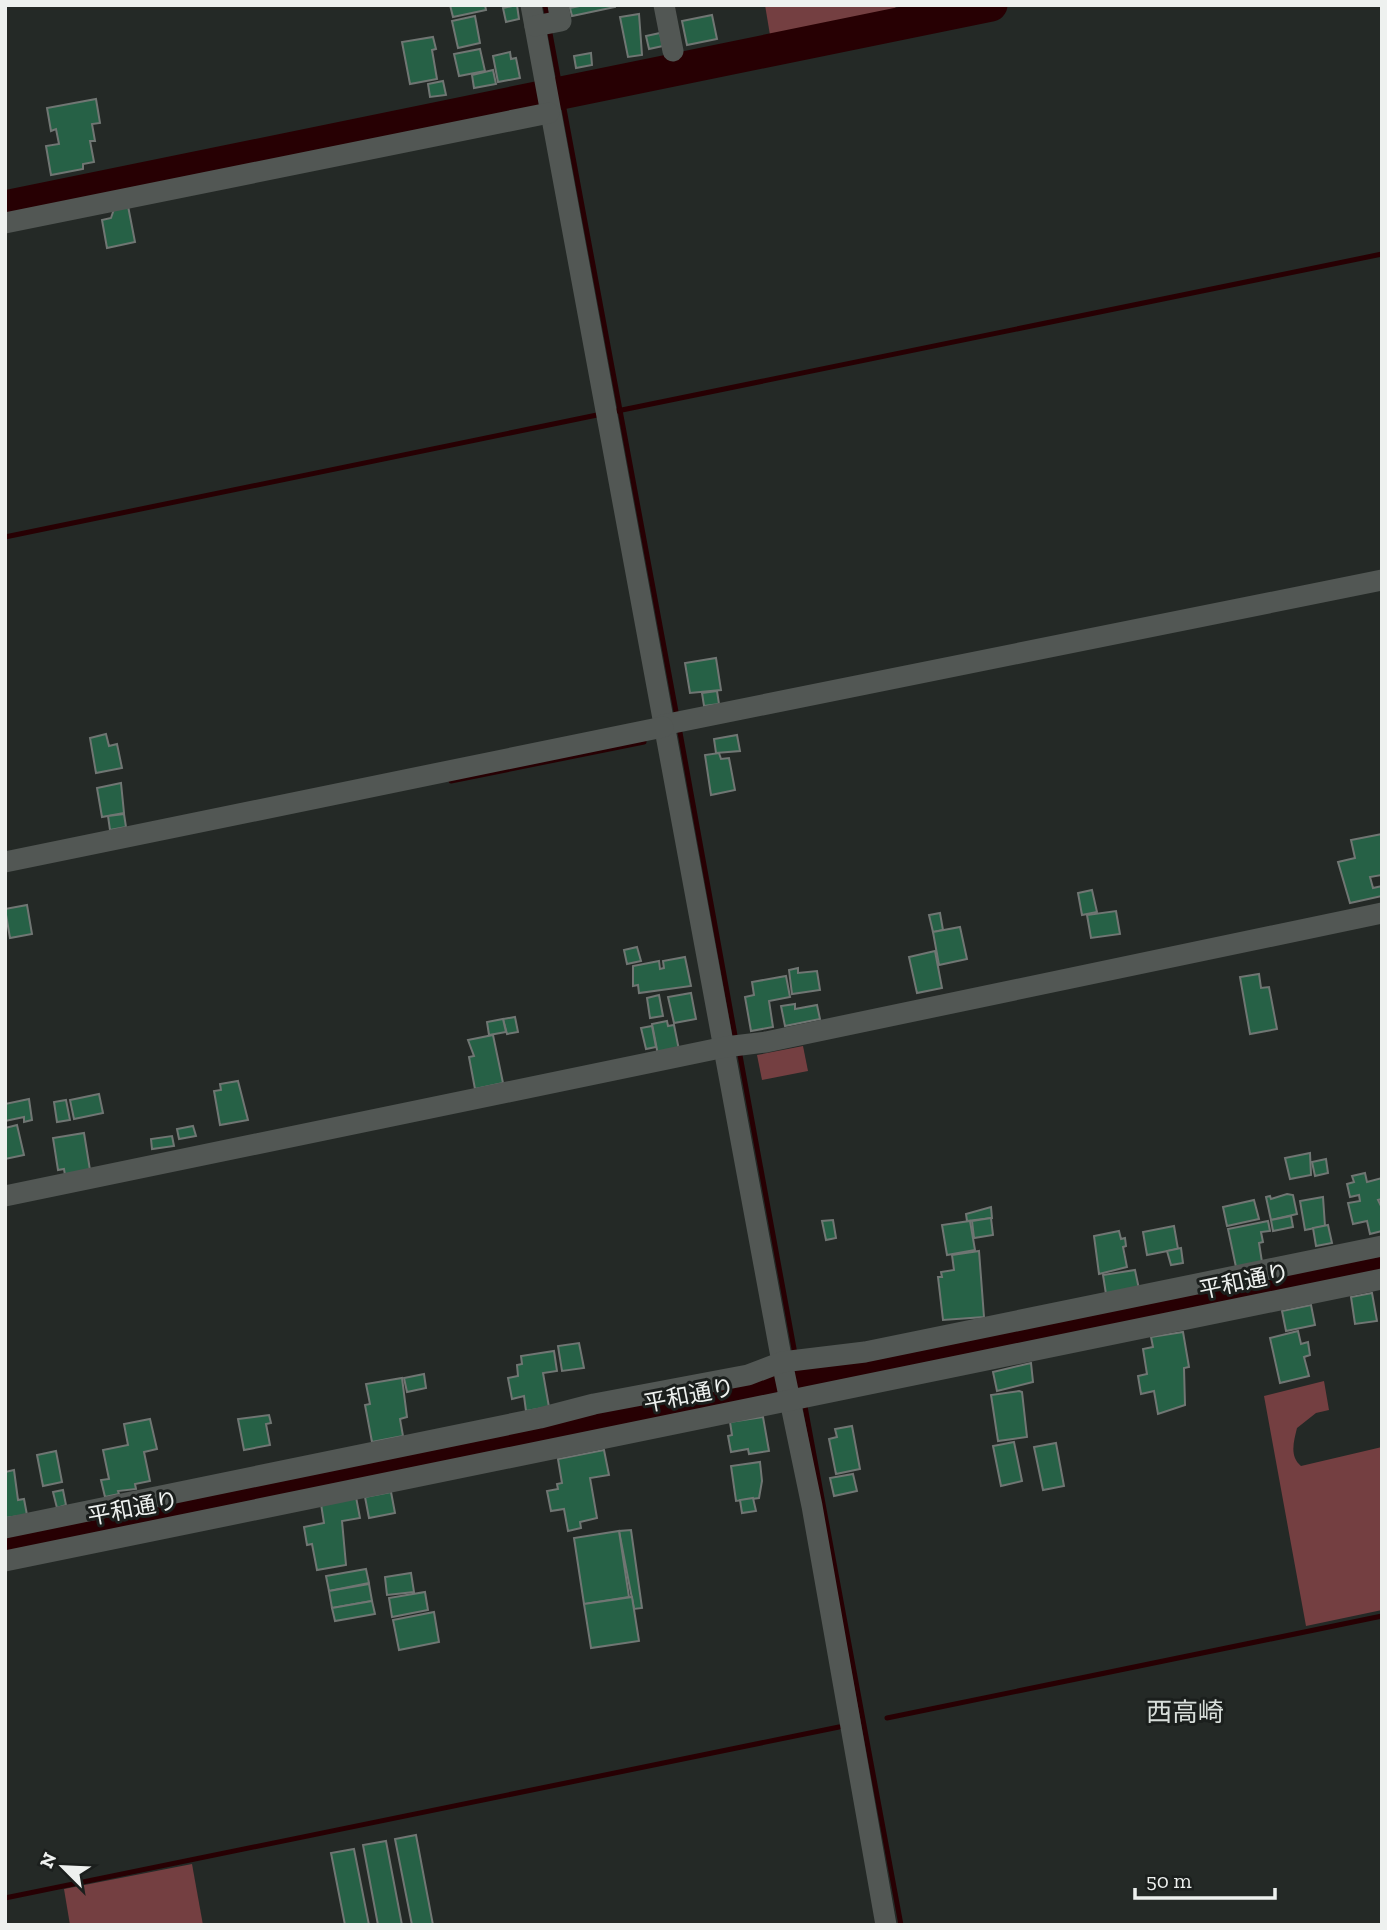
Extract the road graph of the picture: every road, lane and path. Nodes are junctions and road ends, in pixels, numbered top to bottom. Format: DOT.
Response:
graph roads {
  1 [pos="664,5"];
  2 [pos="544,17"];
  3 [pos="673,51"];
  4 [pos="548,102"];
  5 [pos="5,223"];
  6 [pos="1382,580"];
  7 [pos="670,724"];
  8 [pos="5,862"];
  9 [pos="1382,913"];
  10 [pos="733,1046"];
  11 [pos="5,1196"];
  12 [pos="1382,1246"];
  13 [pos="1382,1279"];
  14 [pos="790,1362"];
  15 [pos="796,1399"];
  16 [pos="5,1528"];
  17 [pos="5,1561"];
  18 [pos="886,1925"];
  1 -- 3 [label="street"];
  2 -- 4 [label="street"];
  4 -- 5 [label="street"];
  4 -- 7 [label="street"];
  6 -- 7 [label="street"];
  7 -- 8 [label="street"];
  7 -- 10 [label="street"];
  9 -- 10 [label="street"];
  10 -- 11 [label="street"];
  10 -- 14 [label="street"];
  12 -- 14 [label="street"];
  13 -- 15 [label="street, 平和通り"];
  14 -- 15 [label="street"];
  14 -- 16 [label="street"];
  15 -- 17 [label="street, 平和通り"];
  15 -- 18 [label="street"];
}
